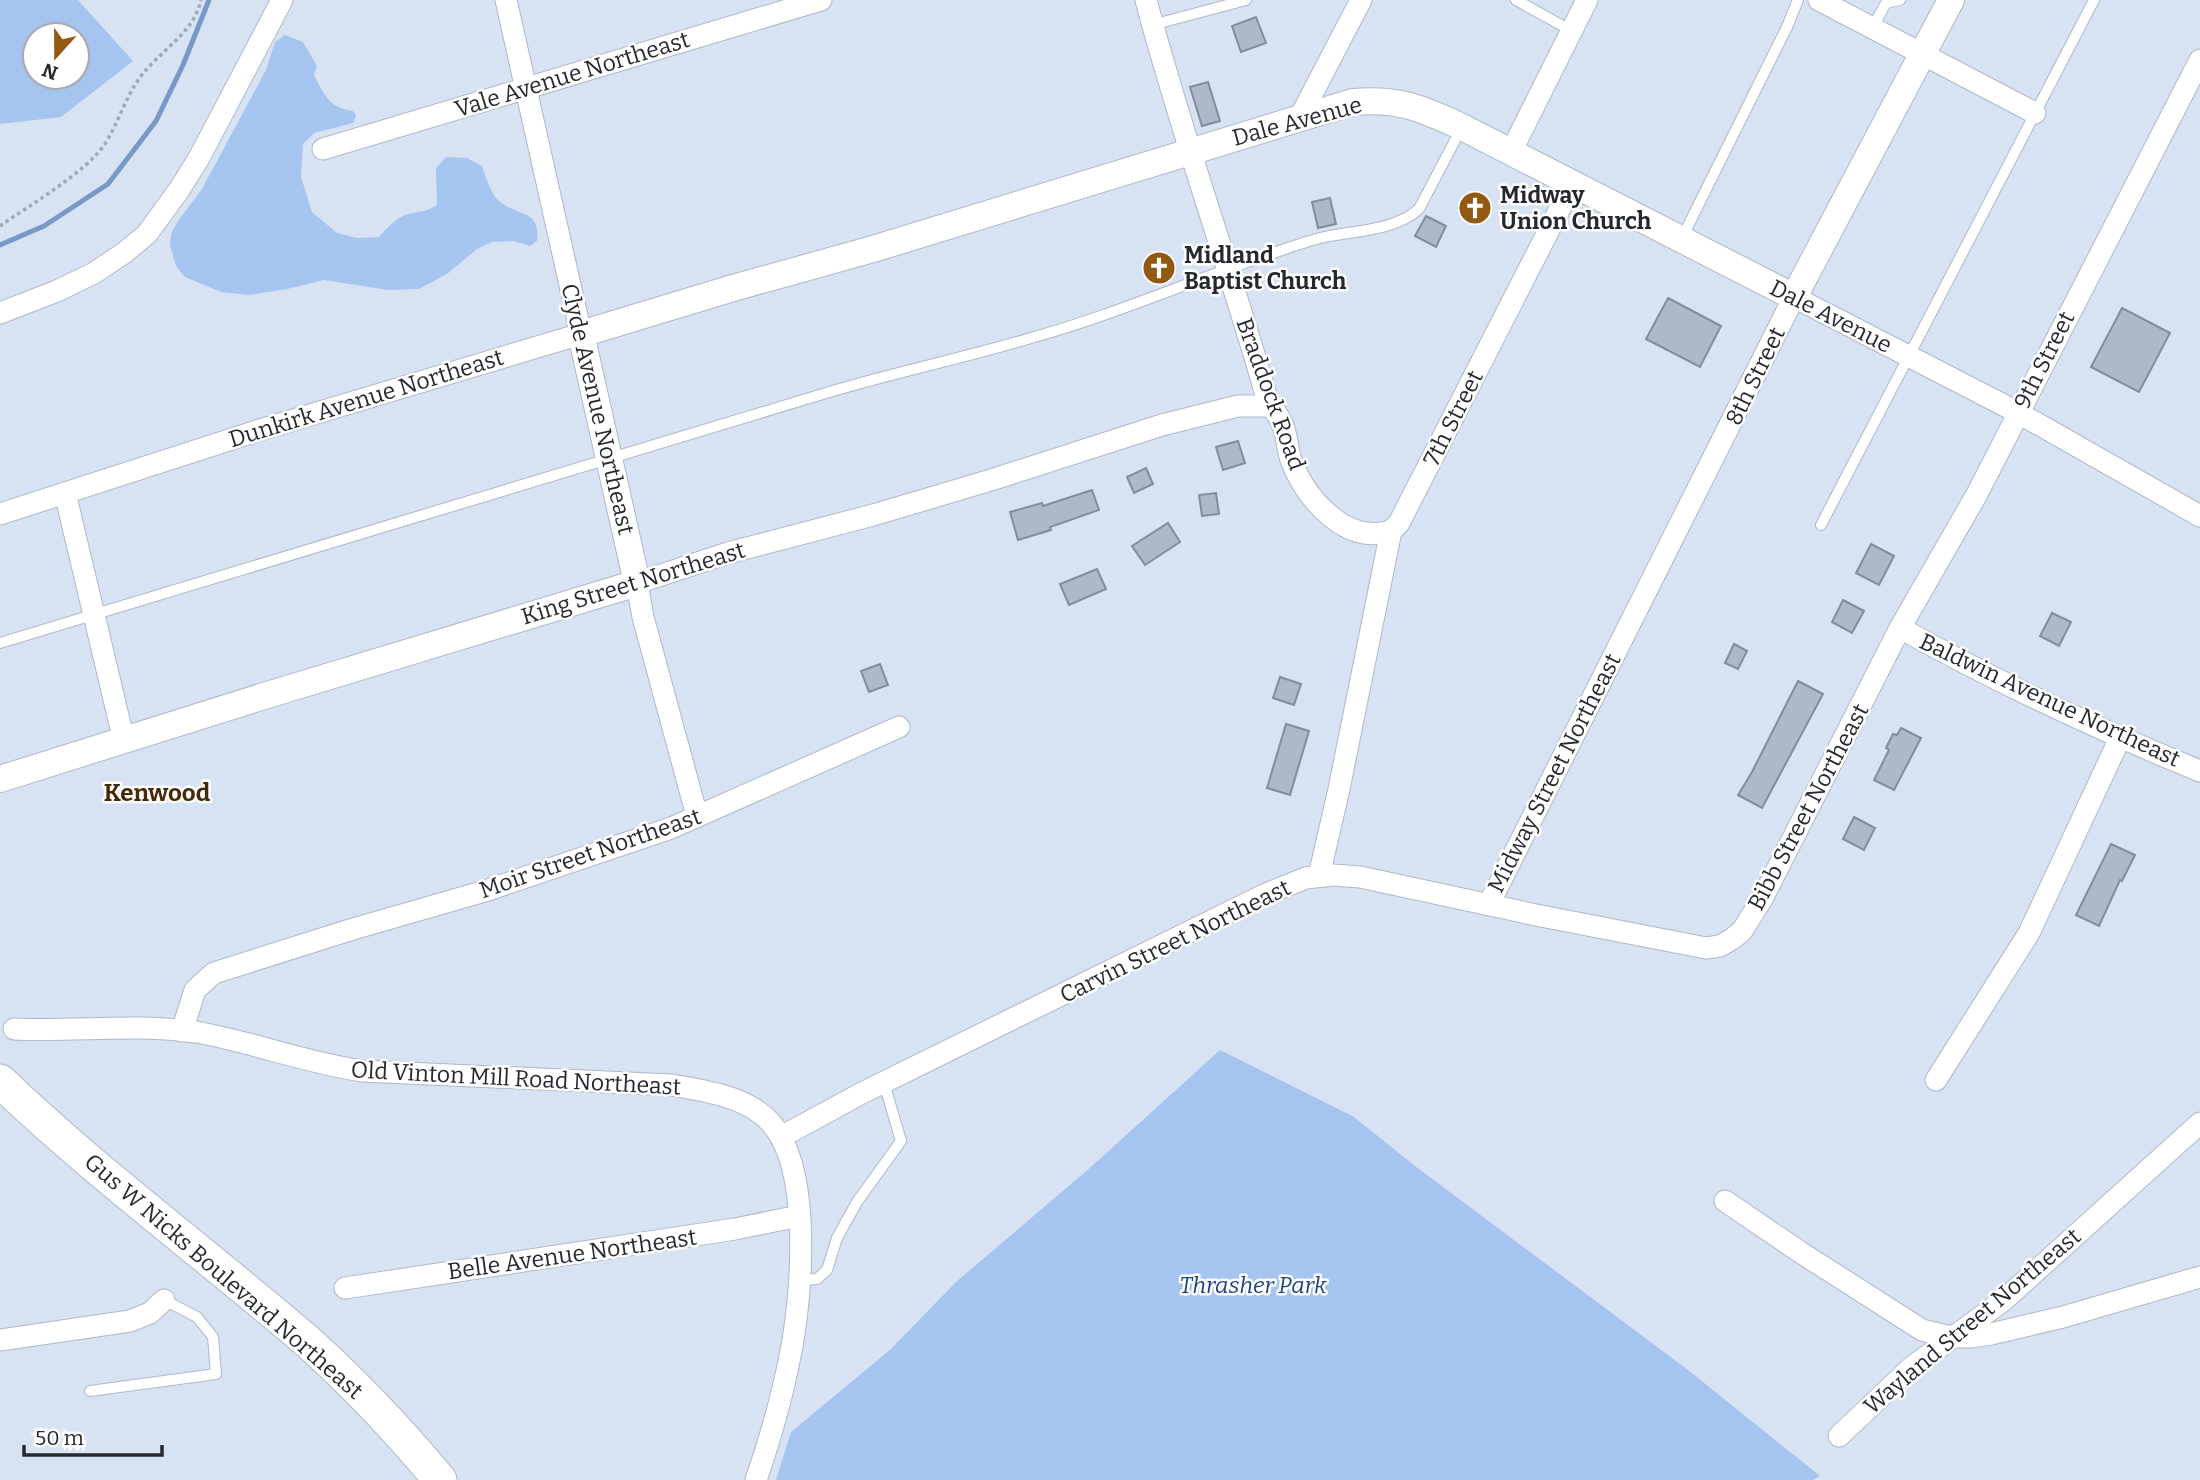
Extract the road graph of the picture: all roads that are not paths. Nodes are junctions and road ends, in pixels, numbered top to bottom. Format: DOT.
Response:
graph roads {
  1 [pos="282,0"];
  2 [pos="506,0"];
  3 [pos="821,0"];
  4 [pos="1146,0"];
  5 [pos="1247,0"];
  6 [pos="1362,0"];
  7 [pos="1516,0"];
  8 [pos="1587,0"];
  9 [pos="1798,0"];
  10 [pos="1819,0"];
  11 [pos="1900,0"];
  12 [pos="1951,0"];
  13 [pos="2094,0"];
  14 [pos="1153,25"];
  15 [pos="1872,27"];
  16 [pos="1572,31"];
  17 [pos="1923,53"];
  18 [pos="2200,60"];
  19 [pos="527,88"];
  20 [pos="2035,113"];
  21 [pos="1300,117"];
  22 [pos="1462,127"];
  23 [pos="323,149"];
  24 [pos="1191,151"];
  25 [pos="1511,152"];
  26 [pos="1573,183"];
  27 [pos="1681,240"];
  28 [pos="1227,270"];
  29 [pos="733,288"];
  30 [pos="1794,297"];
  31 [pos="0,313"];
  32 [pos="581,334"];
  33 [pos="1909,357"];
  34 [pos="1271,407"];
  35 [pos="2017,412"];
  36 [pos="610,460"];
  37 [pos="65,493"];
  38 [pos="0,514"];
  39 [pos="2200,516"];
  40 [pos="1821,525"];
  41 [pos="1391,531"];
  42 [pos="637,583"];
  43 [pos="94,614"];
  44 [pos="1900,628"];
  45 [pos="1620,642"];
  46 [pos="0,643"];
  47 [pos="1886,658"];
  48 [pos="899,727"];
  49 [pos="2120,738"];
  50 [pos="124,741"];
  51 [pos="2200,771"];
  52 [pos="0,779"];
  53 [pos="697,816"];
  54 [pos="1319,876"];
  55 [pos="1489,904"];
  56 [pos="1720,946"];
  57 [pos="14,1030"];
  58 [pos="182,1031"];
  59 [pos="1936,1080"];
  60 [pos="0,1081"];
  61 [pos="884,1083"];
  62 [pos="2200,1123"];
  63 [pos="781,1137"];
  64 [pos="1725,1200"];
  65 [pos="799,1216"];
  66 [pos="2200,1277"];
  67 [pos="799,1280"];
  68 [pos="345,1288"];
  69 [pos="164,1300"];
  70 [pos="1951,1337"];
  71 [pos="0,1340"];
  72 [pos="90,1391"];
  73 [pos="1839,1436"];
  74 [pos="440,1480"];
  75 [pos="756,1480"];
  1 -- 31 [label="street"];
  2 -- 19 [label="street, Clyde Avenue Northeast"];
  3 -- 19 [label="street, Vale Avenue Northeast"];
  4 -- 14 [label="street, Braddock Road"];
  5 -- 14 [label="lane"];
  6 -- 21 [label="street"];
  7 -- 16 [label="lane"];
  8 -- 16 [label="street"];
  9 -- 27 [label="lane"];
  10 -- 15 [label="street"];
  11 -- 15 [label="lane"];
  12 -- 17 [label="street, 8th Street"];
  13 -- 20 [label="lane"];
  14 -- 24 [label="street, Braddock Road"];
  15 -- 17 [label="street"];
  16 -- 25 [label="street"];
  17 -- 20 [label="street"];
  17 -- 30 [label="street, 8th Street"];
  18 -- 35 [label="street, 9th Street"];
  19 -- 23 [label="street, Vale Avenue Northeast"];
  19 -- 32 [label="street, Clyde Avenue Northeast"];
  20 -- 33 [label="lane"];
  21 -- 22 [label="street, Dale Avenue"];
  21 -- 24 [label="street, Dale Avenue"];
  22 -- 25 [label="street, Dale Avenue"];
  22 -- 28 [label="lane"];
  24 -- 28 [label="street, Braddock Road"];
  24 -- 29 [label="street, Dale Avenue"];
  25 -- 26 [label="street, Dale Avenue"];
  26 -- 27 [label="street, Dale Avenue"];
  26 -- 41 [label="street, 7th Street"];
  27 -- 30 [label="street, Dale Avenue"];
  28 -- 34 [label="street, Braddock Road"];
  28 -- 36 [label="lane"];
  29 -- 32 [label="street, Dunkirk Avenue Northeast"];
  30 -- 33 [label="street, Dale Avenue"];
  30 -- 45 [label="street, 8th Street"];
  32 -- 36 [label="street, Clyde Avenue Northeast"];
  32 -- 37 [label="street, Dunkirk Avenue Northeast"];
  33 -- 35 [label="street, Dale Avenue"];
  33 -- 40 [label="lane"];
  34 -- 41 [label="street, Braddock Road"];
  34 -- 42 [label="street, King Street Northeast"];
  35 -- 39 [label="street, Dale Avenue"];
  35 -- 44 [label="street, 9th Street"];
  36 -- 42 [label="street, Clyde Avenue Northeast"];
  36 -- 43 [label="lane"];
  37 -- 38 [label="street, Dunkirk Avenue Northeast"];
  37 -- 43 [label="street"];
  41 -- 54 [label="street, 7th Street"];
  42 -- 50 [label="street, King Street Northeast"];
  42 -- 53 [label="street, Clyde Avenue Northeast"];
  43 -- 46 [label="lane"];
  43 -- 50 [label="street"];
  44 -- 47 [label="street, 9th Street"];
  44 -- 49 [label="street, Baldwin Avenue Northeast"];
  45 -- 55 [label="street, Midway Street Northeast"];
  47 -- 56 [label="street, Bibb Street Northeast"];
  48 -- 53 [label="street, Moir Street Northeast"];
  49 -- 51 [label="street, Baldwin Avenue Northeast"];
  49 -- 59 [label="street"];
  50 -- 52 [label="street, King Street Northeast"];
  53 -- 58 [label="street, Moir Street Northeast"];
  54 -- 55 [label="street, Carvin Street Northeast"];
  54 -- 61 [label="street, Carvin Street Northeast"];
  55 -- 56 [label="street, Carvin Street Northeast"];
  57 -- 58 [label="street, Old Vinton Mill Road Northeast"];
  58 -- 63 [label="street, Old Vinton Mill Road Northeast"];
  60 -- 74 [label="main road, Gus W Nicks Boulevard Northeast"];
  61 -- 63 [label="street, Carvin Street Northeast"];
  61 -- 67 [label="lane"];
  62 -- 70 [label="street, Wayland Street Northeast"];
  63 -- 65 [label="street, Old Vinton Mill Road Northeast"];
  64 -- 70 [label="street"];
  65 -- 67 [label="street, Old Vinton Mill Road Northeast"];
  65 -- 68 [label="street, Belle Avenue Northeast"];
  66 -- 70 [label="street"];
  67 -- 75 [label="street, Old Vinton Mill Road Northeast"];
  69 -- 71 [label="street"];
  69 -- 72 [label="lane"];
  70 -- 73 [label="street, Wayland Street Northeast"];
}
